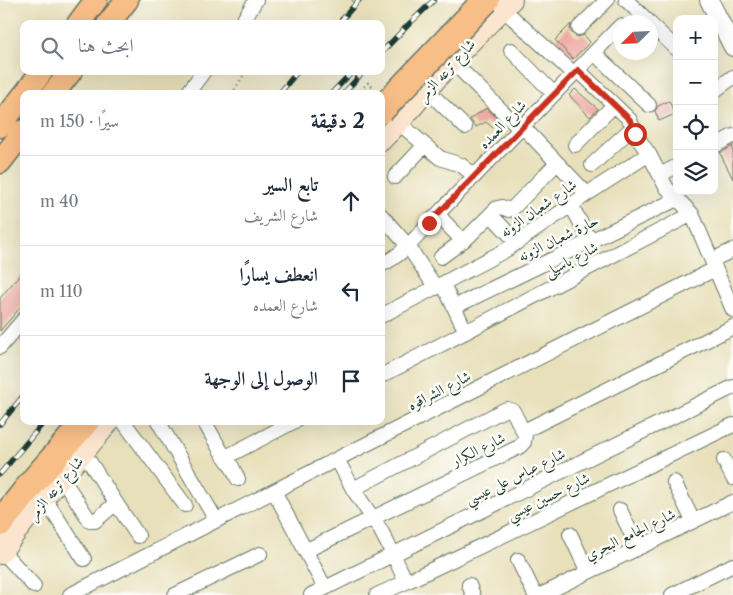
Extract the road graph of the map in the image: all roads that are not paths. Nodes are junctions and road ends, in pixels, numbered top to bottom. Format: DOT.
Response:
graph roads {
  1 [pos="96,0"];
  2 [pos="127,0"];
  3 [pos="256,0"];
  4 [pos="466,0"];
  5 [pos="607,0"];
  6 [pos="709,0"];
  7 [pos="500,3"];
  8 [pos="631,5"];
  9 [pos="642,15"];
  10 [pos="81,20"];
  11 [pos="111,20"];
  12 [pos="244,20"];
  13 [pos="579,28"];
  14 [pos="658,31"];
  15 [pos="613,33"];
  16 [pos="673,45"];
  17 [pos="733,46"];
  18 [pos="511,50"];
  19 [pos="594,53"];
  20 [pos="452,61"];
  21 [pos="576,72"];
  22 [pos="39,75"];
  23 [pos="68,75"];
  24 [pos="201,75"];
  25 [pos="733,77"];
  26 [pos="373,88"];
  27 [pos="718,88"];
  28 [pos="27,90"];
  29 [pos="56,90"];
  30 [pos="190,90"];
  31 [pos="427,90"];
  32 [pos="554,94"];
  33 [pos="20,99"];
  34 [pos="614,105"];
  35 [pos="650,105"];
  36 [pos="390,117"];
  37 [pos="0,126"];
  38 [pos="465,127"];
  39 [pos="634,127"];
  40 [pos="522,128"];
  41 [pos="385,130"];
  42 [pos="20,136"];
  43 [pos="733,136"];
  44 [pos="718,144"];
  45 [pos="426,145"];
  46 [pos="575,145"];
  47 [pos="649,154"];
  48 [pos="0,162"];
  49 [pos="557,163"];
  50 [pos="592,165"];
  51 [pos="673,168"];
  52 [pos="660,175"];
  53 [pos="395,176"];
  54 [pos="475,176"];
  55 [pos="587,194"];
  56 [pos="677,199"];
  57 [pos="571,205"];
  58 [pos="692,214"];
  59 [pos="438,215"];
  60 [pos="490,215"];
  61 [pos="385,220"];
  62 [pos="510,235"];
  63 [pos="590,240"];
  64 [pos="463,241"];
  65 [pos="408,246"];
  66 [pos="733,250"];
  67 [pos="441,257"];
  68 [pos="385,264"];
  69 [pos="714,265"];
  70 [pos="439,286"];
  71 [pos="454,307"];
  72 [pos="733,310"];
  73 [pos="385,314"];
  74 [pos="20,324"];
  75 [pos="733,327"];
  76 [pos="466,332"];
  77 [pos="0,347"];
  78 [pos="385,374"];
  79 [pos="733,387"];
  80 [pos="68,425"];
  81 [pos="82,425"];
  82 [pos="107,425"];
  83 [pos="126,425"];
  84 [pos="160,425"];
  85 [pos="206,425"];
  86 [pos="287,425"];
  87 [pos="733,425"];
  88 [pos="524,431"];
  89 [pos="84,453"];
  90 [pos="226,457"];
  91 [pos="337,459"];
  92 [pos="724,460"];
  93 [pos="62,478"];
  94 [pos="733,478"];
  95 [pos="238,479"];
  96 [pos="674,482"];
  97 [pos="353,489"];
  98 [pos="274,491"];
  99 [pos="44,498"];
  100 [pos="733,502"];
  101 [pos="116,504"];
  102 [pos="0,505"];
  103 [pos="185,505"];
  104 [pos="620,510"];
  105 [pos="373,517"];
  106 [pos="216,520"];
  107 [pos="693,521"];
  108 [pos="0,522"];
  109 [pos="570,534"];
  110 [pos="138,536"];
  111 [pos="638,548"];
  112 [pos="305,551"];
  113 [pos="1,553"];
  114 [pos="260,554"];
  115 [pos="393,554"];
  116 [pos="84,560"];
  117 [pos="518,560"];
  118 [pos="733,565"];
  119 [pos="588,572"];
  120 [pos="406,582"];
  121 [pos="34,586"];
  122 [pos="335,588"];
  123 [pos="70,595"];
  124 [pos="175,595"];
  125 [pos="311,595"];
  126 [pos="377,595"];
  127 [pos="535,595"];
  128 [pos="541,595"];
  129 [pos="672,595"];
  1 -- 10 [label="main road"];
  2 -- 11 [label="main road"];
  3 -- 12 [label="street"];
  4 -- 26 [label="highway"];
  5 -- 13 [label="street"];
  6 -- 17 [label="street"];
  7 -- 20 [label="main road, شارع ترعه الزمر"];
  7 -- 21 [label="street"];
  7 -- 36 [label="highway, bridge"];
  8 -- 9 [label="street"];
  14 -- 16 [label="street"];
  15 -- 19 [label="street, شارع العمده"];
  18 -- 32 [label="street"];
  19 -- 21 [label="street, شارع العمده"];
  19 -- 35 [label="street"];
  20 -- 31 [label="main road, شارع ترعه الزمر"];
  20 -- 40 [label="street"];
  21 -- 32 [label="street, شارع العمده"];
  21 -- 34 [label="street"];
  22 -- 28 [label="main road"];
  23 -- 29 [label="main road"];
  24 -- 30 [label="street"];
  25 -- 27 [label="street"];
  31 -- 36 [label="main road, شارع ترعه الزمر"];
  31 -- 38 [label="street"];
  32 -- 40 [label="street, شارع العمده"];
  33 -- 37 [label="main road"];
  34 -- 39 [label="street"];
  34 -- 46 [label="street"];
  36 -- 41 [label="main road, شارع ترعه الزمر"];
  36 -- 45 [label="street"];
  39 -- 47 [label="street"];
  39 -- 50 [label="street"];
  40 -- 49 [label="street"];
  40 -- 54 [label="street, شارع العمده"];
  42 -- 48 [label="main road"];
  43 -- 44 [label="street"];
  45 -- 53 [label="street"];
  45 -- 54 [label="street"];
  47 -- 52 [label="street"];
  47 -- 55 [label="street, شارع شعبان الزونه"];
  49 -- 55 [label="street"];
  49 -- 60 [label="street"];
  51 -- 52 [label="street"];
  52 -- 56 [label="street"];
  54 -- 59 [label="street, شارع العمده"];
  55 -- 57 [label="street, شارع شعبان الزونه"];
  56 -- 58 [label="street"];
  56 -- 63 [label="street, حارة شعبان الزونه"];
  57 -- 63 [label="street"];
  57 -- 70 [label="street, شارع شعبان الزونه"];
  58 -- 69 [label="street"];
  58 -- 76 [label="street, شارع باسيلى"];
  59 -- 64 [label="street"];
  59 -- 65 [label="street, شارع العمده"];
  60 -- 62 [label="street"];
  60 -- 64 [label="street"];
  61 -- 65 [label="street"];
  63 -- 71 [label="street, حارة شعبان الزونه"];
  64 -- 67 [label="street"];
  65 -- 68 [label="street, شارع العمده"];
  65 -- 70 [label="street"];
  66 -- 69 [label="street, شارع الشراقوه"];
  69 -- 72 [label="street"];
  69 -- 91 [label="street, شارع الشراقوه"];
  70 -- 71 [label="street"];
  70 -- 73 [label="street, شارع شعبان الزونه"];
  71 -- 76 [label="street"];
  74 -- 77 [label="street"];
  75 -- 88 [label="street, شارع الكرار"];
  76 -- 78 [label="street, شارع باسيلى"];
  79 -- 115 [label="street, شارع عباس على عيسي"];
  80 -- 102 [label="highway"];
  81 -- 108 [label="highway"];
  82 -- 89 [label="main road, شارع ترعه الزمر"];
  83 -- 103 [label="street"];
  84 -- 106 [label="street"];
  85 -- 90 [label="street"];
  86 -- 90 [label="street"];
  87 -- 120 [label="street, شارع حسين عيسي"];
  88 -- 97 [label="street"];
  88 -- 105 [label="street, شارع الكرار"];
  89 -- 93 [label="main road, شارع ترعه الزمر"];
  89 -- 101 [label="street"];
  90 -- 95 [label="street"];
  91 -- 97 [label="street"];
  91 -- 98 [label="street, شارع الشراقوه"];
  92 -- 94 [label="street"];
  93 -- 99 [label="main road, شارع ترعه الزمر"];
  93 -- 101 [label="street"];
  96 -- 107 [label="street"];
  97 -- 105 [label="street"];
  98 -- 106 [label="street, شارع الشراقوه"];
  98 -- 112 [label="street"];
  99 -- 113 [label="main road, شارع ترعه الزمر"];
  99 -- 116 [label="street"];
  100 -- 107 [label="street, شارع الجامع البحري"];
  101 -- 110 [label="street"];
  104 -- 111 [label="street"];
  105 -- 112 [label="street, شارع الكرار"];
  105 -- 115 [label="street"];
  106 -- 123 [label="street, شارع الشراقوه"];
  107 -- 111 [label="street, شارع الجامع البحري"];
  109 -- 119 [label="street"];
  111 -- 119 [label="street, شارع الجامع البحري"];
  112 -- 122 [label="street"];
  113 -- 121 [label="street"];
  114 -- 124 [label="street"];
  115 -- 120 [label="street"];
  115 -- 122 [label="street, شارع عباس على عيسي"];
  117 -- 127 [label="street"];
  118 -- 129 [label="street"];
  119 -- 128 [label="street, شارع الجامع البحري"];
  120 -- 126 [label="street, شارع حسين عيسي"];
  122 -- 125 [label="street, شارع عباس على عيسي"];
}
